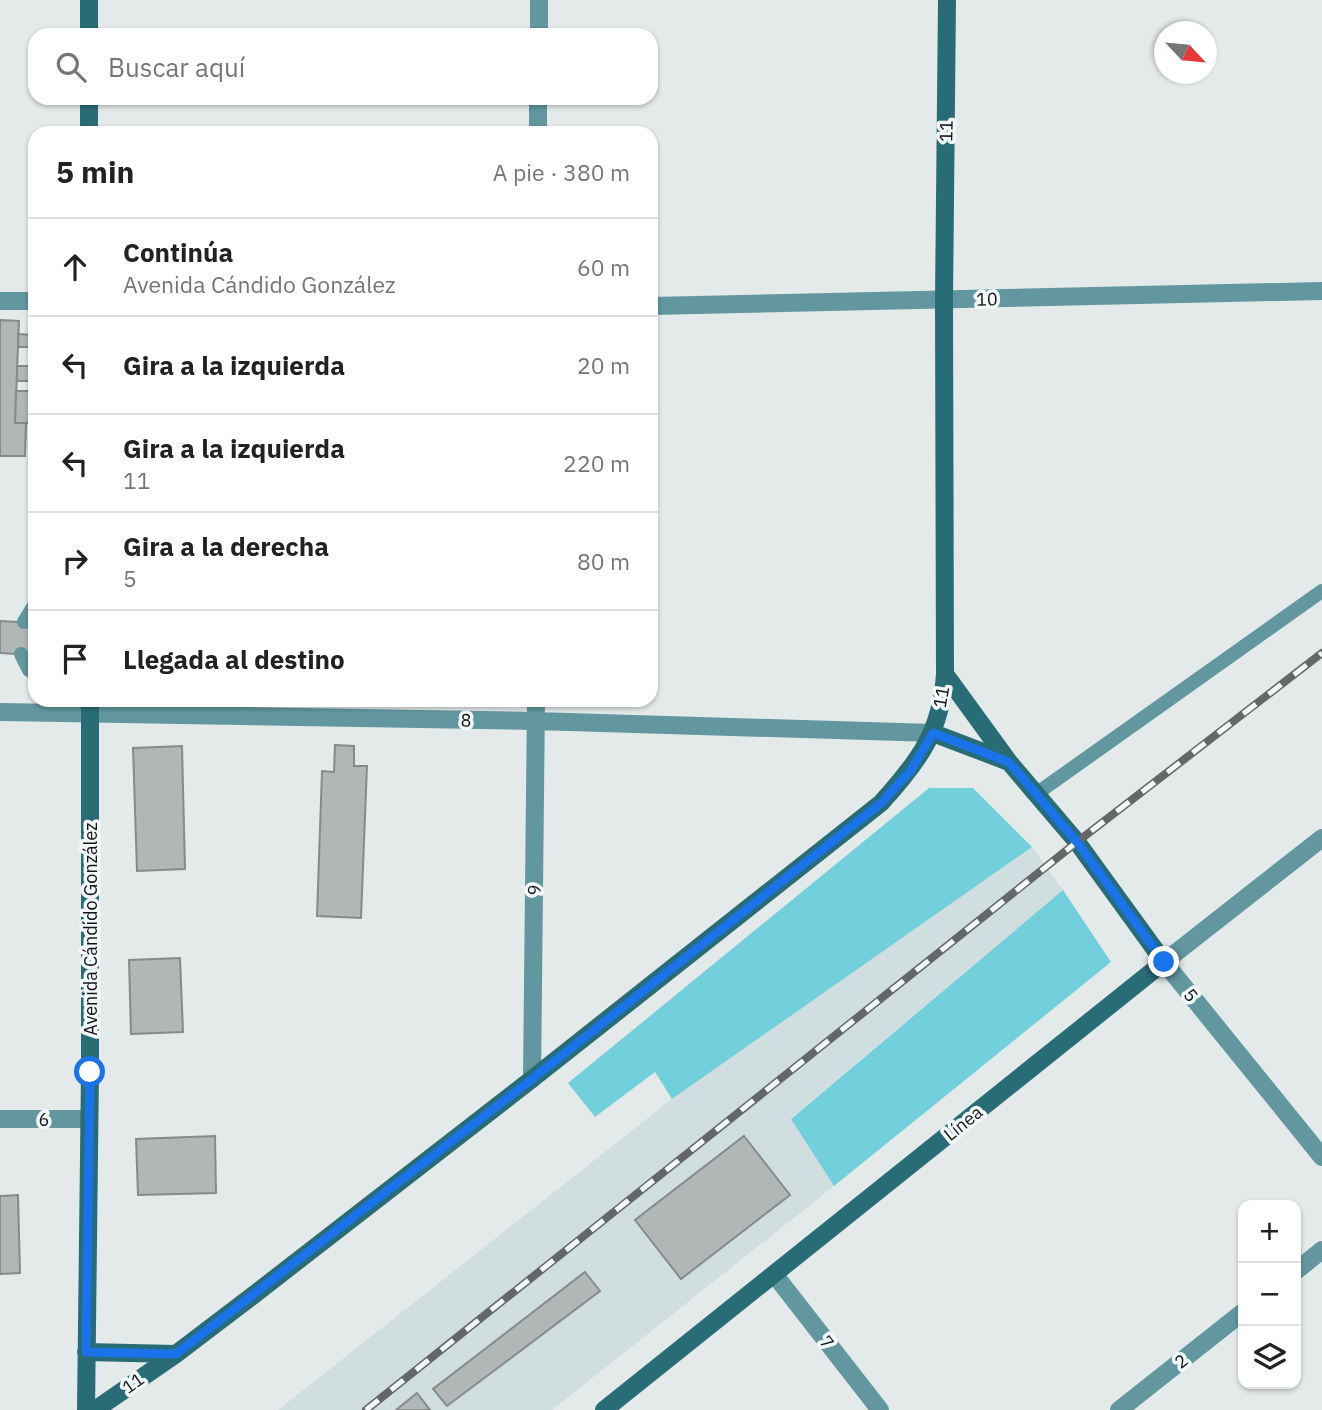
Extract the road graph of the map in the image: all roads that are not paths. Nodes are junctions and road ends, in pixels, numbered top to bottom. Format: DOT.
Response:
graph roads {
  1 [pos="89,0"];
  2 [pos="539,0"];
  3 [pos="947,0"];
  4 [pos="89,28"];
  5 [pos="539,28"];
  6 [pos="89,105"];
  7 [pos="538,105"];
  8 [pos="89,126"];
  9 [pos="538,126"];
  10 [pos="1322,290"];
  11 [pos="944,300"];
  12 [pos="0,301"];
  13 [pos="28,301"];
  14 [pos="658,306"];
  15 [pos="1322,591"];
  16 [pos="28,615"];
  17 [pos="24,622"];
  18 [pos="21,654"];
  19 [pos="28,668"];
  20 [pos="945,674"];
  21 [pos="90,707"];
  22 [pos="536,707"];
  23 [pos="0,712"];
  24 [pos="536,721"];
  25 [pos="933,733"];
  26 [pos="1009,762"];
  27 [pos="1036,794"];
  28 [pos="1322,838"];
  29 [pos="1164,962"];
  30 [pos="532,1079"];
  31 [pos="0,1119"];
  32 [pos="88,1119"];
  33 [pos="1322,1157"];
  34 [pos="1322,1250"];
  35 [pos="1301,1267"];
  36 [pos="775,1274"];
  37 [pos="1238,1316"];
  38 [pos="86,1352"];
  39 [pos="176,1354"];
  40 [pos="86,1410"];
  41 [pos="95,1410"];
  42 [pos="604,1410"];
  43 [pos="880,1410"];
  44 [pos="1119,1410"];
  1 -- 4 [label="street"];
  2 -- 5 [label="street"];
  3 -- 11 [label="street, 11"];
  6 -- 8 [label="street"];
  7 -- 9 [label="street"];
  10 -- 11 [label="street, 10"];
  11 -- 14 [label="street, 10"];
  11 -- 20 [label="street, 11"];
  12 -- 13 [label="street"];
  15 -- 27 [label="lane"];
  16 -- 17 [label="lane"];
  18 -- 19 [label="lane"];
  20 -- 25 [label="street, 11"];
  20 -- 26 [label="street"];
  21 -- 23 [label="street, 8"];
  21 -- 24 [label="street, 8"];
  21 -- 32 [label="street, Avenida Cándido González"];
  22 -- 24 [label="street, 9"];
  24 -- 25 [label="street, 8"];
  24 -- 30 [label="street, 9"];
  25 -- 26 [label="street, 5"];
  25 -- 30 [label="street, 11"];
  26 -- 27 [label="street, 5"];
  27 -- 29 [label="street, 5"];
  28 -- 29 [label="street, Línea"];
  29 -- 33 [label="street, 5"];
  29 -- 36 [label="street, Línea"];
  30 -- 39 [label="street, 11"];
  31 -- 32 [label="street, 6"];
  32 -- 38 [label="street, Avenida Cándido González"];
  34 -- 35 [label="street"];
  36 -- 42 [label="street, Línea"];
  36 -- 43 [label="street, 7"];
  37 -- 44 [label="street, 2"];
  38 -- 39 [label="street"];
  38 -- 40 [label="street, Avenida Cándido González"];
  39 -- 41 [label="street, 11"];
}
